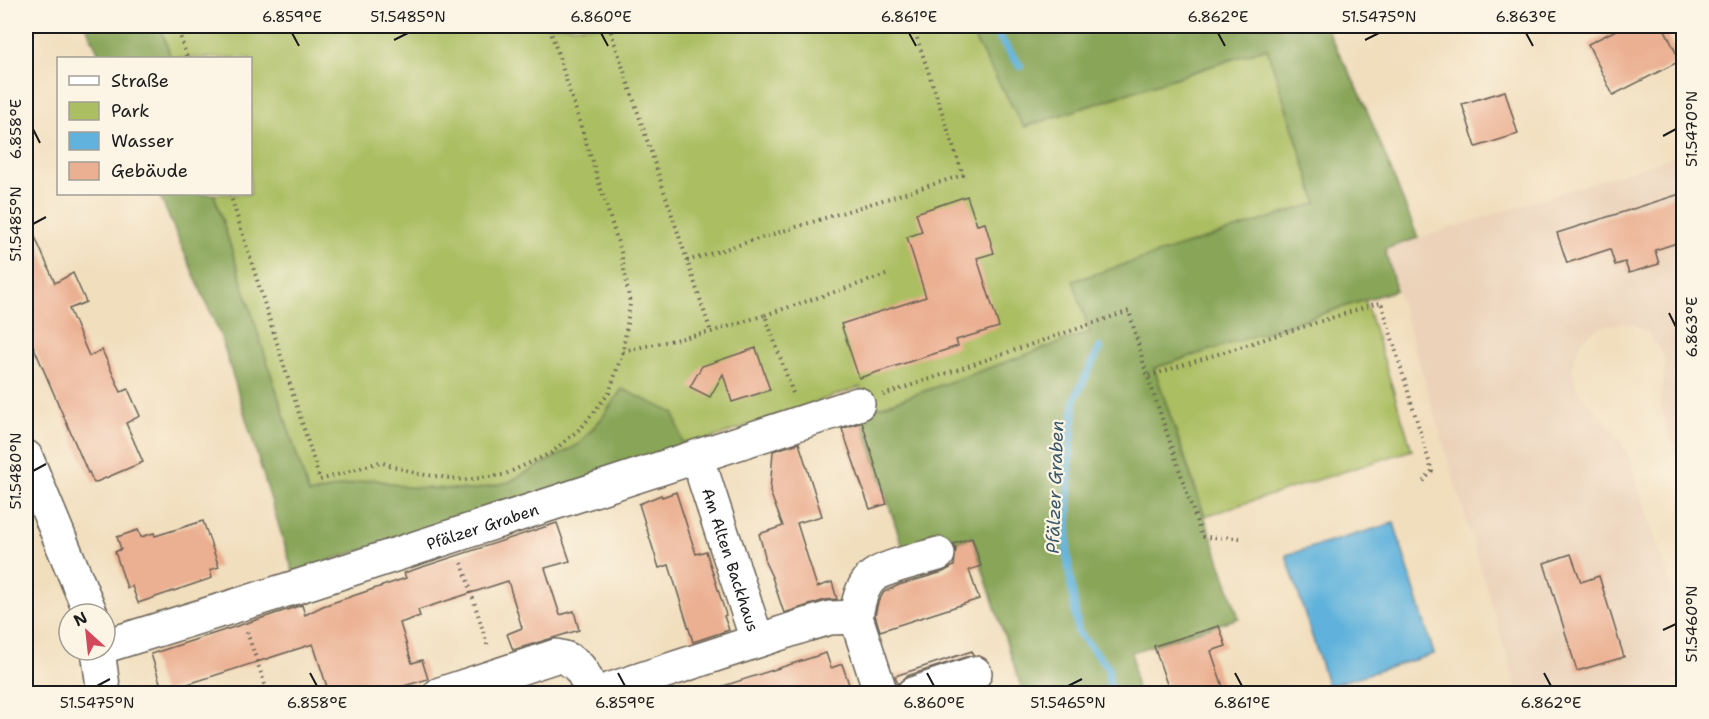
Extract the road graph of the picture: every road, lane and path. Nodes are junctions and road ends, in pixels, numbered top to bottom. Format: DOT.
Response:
graph roads {
  1 [pos="177,26"];
  2 [pos="549,26"];
  3 [pos="609,26"];
  4 [pos="913,26"];
  5 [pos="187,57"];
  6 [pos="230,195"];
  7 [pos="687,261"];
  8 [pos="889,274"];
  9 [pos="765,315"];
  10 [pos="711,332"];
  11 [pos="624,351"];
  12 [pos="1149,376"];
  13 [pos="858,404"];
  14 [pos="803,422"];
  15 [pos="26,457"];
  16 [pos="704,478"];
  17 [pos="1422,483"];
  18 [pos="453,536"];
  19 [pos="1244,538"];
  20 [pos="938,554"];
  21 [pos="87,602"];
  22 [pos="238,606"];
  23 [pos="856,617"];
  24 [pos="757,640"];
  25 [pos="117,642"];
  26 [pos="100,662"];
  27 [pos="975,672"];
  28 [pos="497,675"];
  29 [pos="102,693"];
  30 [pos="268,693"];
  31 [pos="440,693"];
  32 [pos="593,693"];
  33 [pos="881,693"];
  34 [pos="913,693"];
  1 -- 5 [label="path"];
  2 -- 11 [label="path"];
  3 -- 7 [label="path"];
  4 -- 7 [label="path"];
  6 -- 11 [label="path"];
  7 -- 10 [label="path"];
  8 -- 9 [label="path"];
  9 -- 10 [label="path"];
  9 -- 14 [label="path"];
  10 -- 11 [label="path"];
  12 -- 13 [label="path"];
  12 -- 17 [label="path"];
  12 -- 19 [label="path"];
  13 -- 14 [label="street, Pfälzer Graben"];
  14 -- 18 [label="street, Pfälzer Graben"];
  15 -- 21 [label="street"];
  16 -- 24 [label="street, Am Alten Backhaus"];
  18 -- 22 [label="street, Pfälzer Graben"];
  18 -- 28 [label="path"];
  20 -- 23 [label="street"];
  22 -- 25 [label="street, Pfälzer Graben"];
  22 -- 30 [label="path"];
  23 -- 24 [label="street, Am Alten Backhaus"];
  23 -- 33 [label="street"];
  24 -- 32 [label="street, Am Alten Backhaus"];
  26 -- 29 [label="street"];
  27 -- 34 [label="street"];
  28 -- 31 [label="street"];
  28 -- 32 [label="street"];
}
